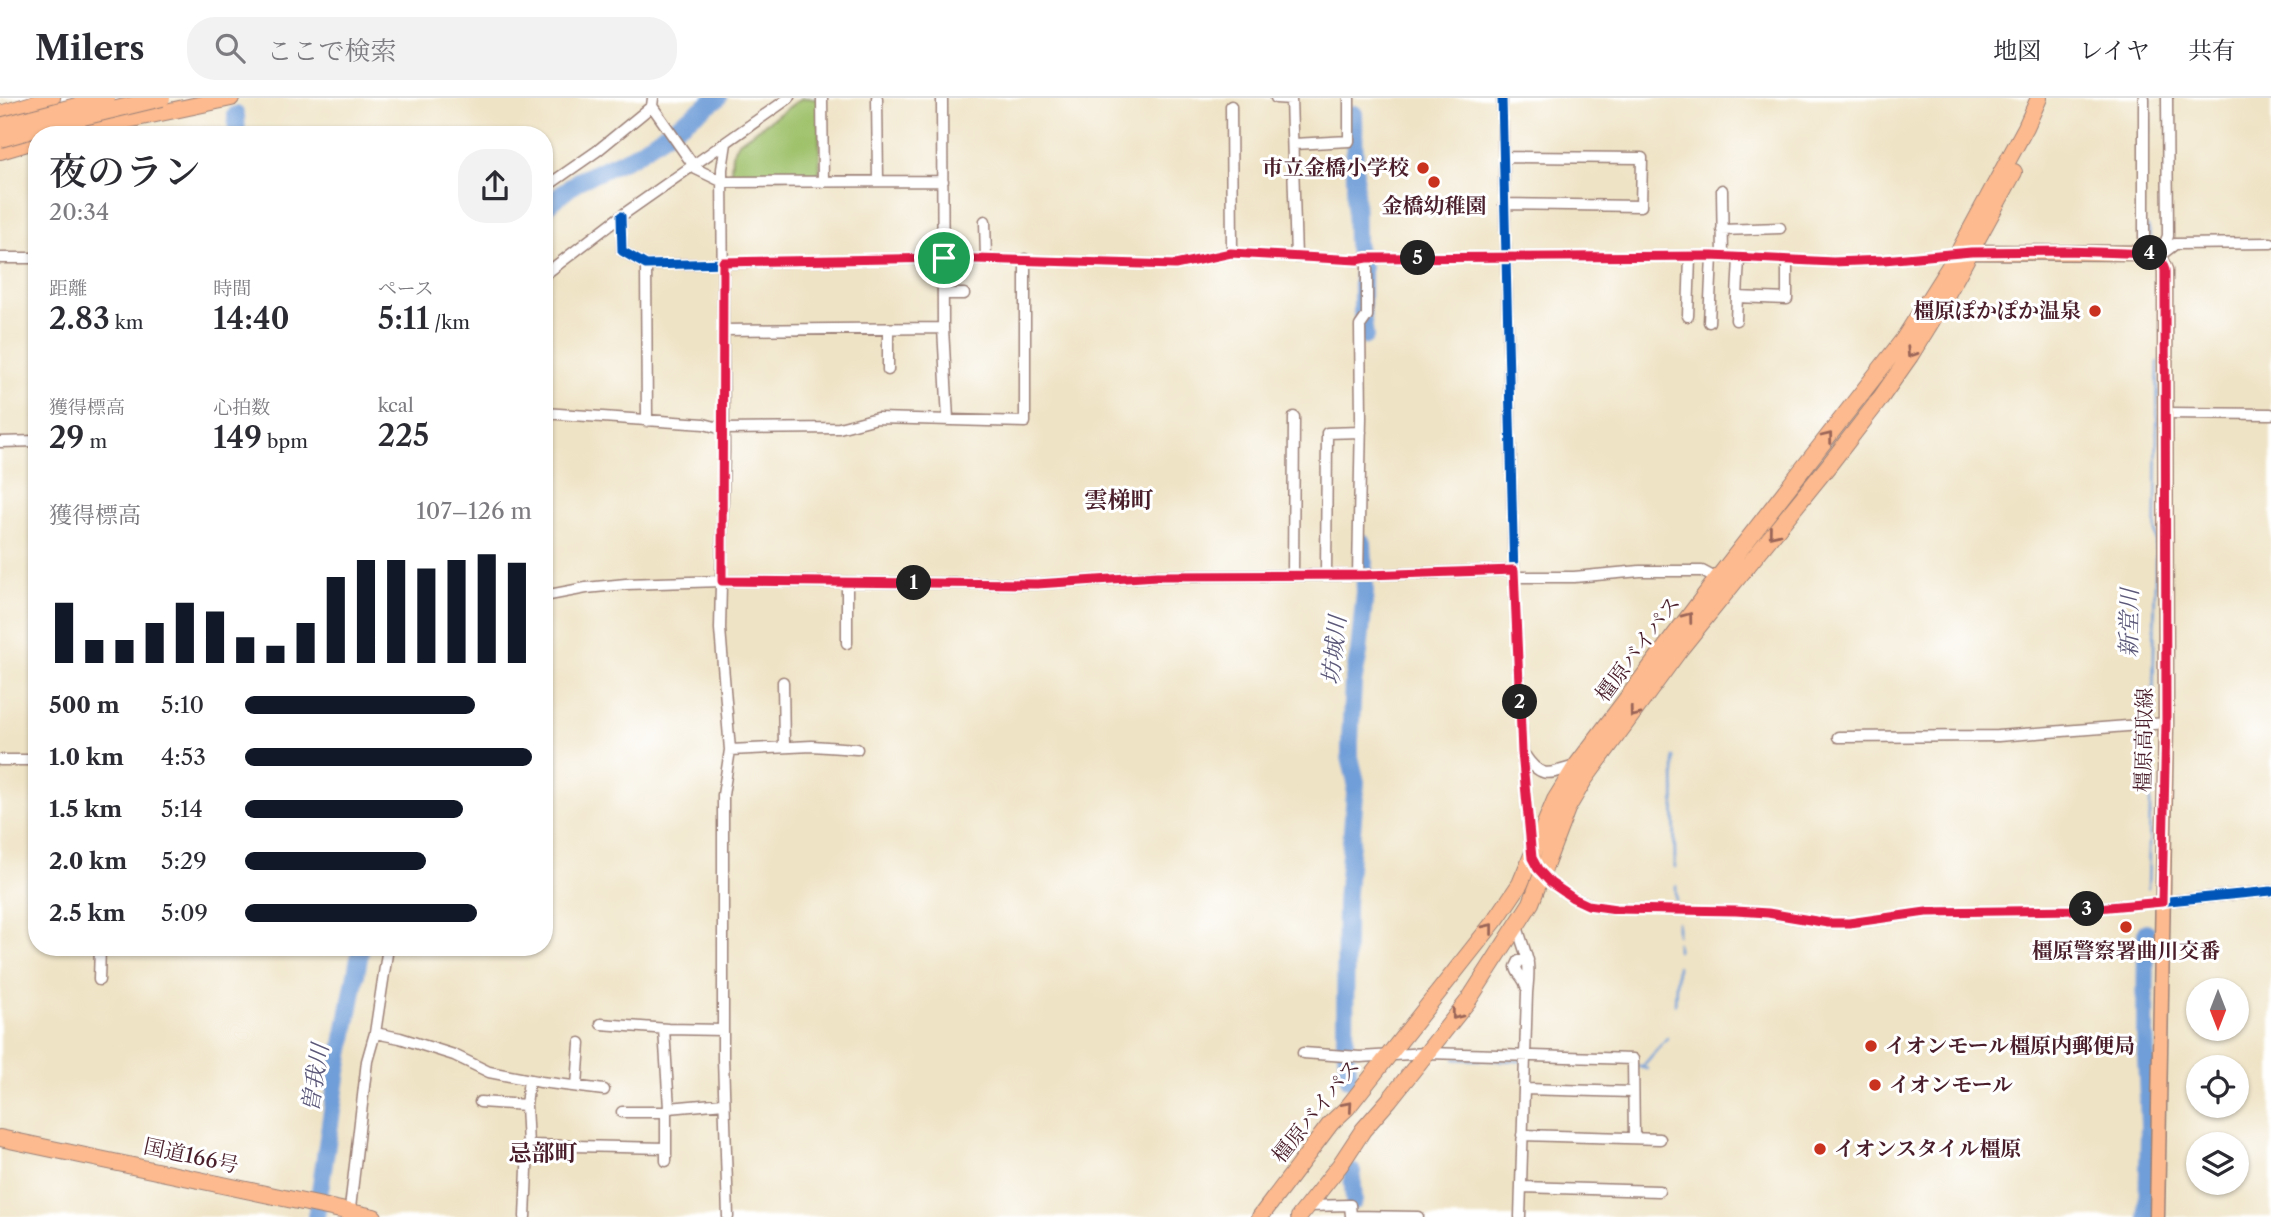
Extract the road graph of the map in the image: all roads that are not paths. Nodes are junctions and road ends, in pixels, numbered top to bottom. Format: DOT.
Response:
graph roads {
  1 [pos="52,98"];
  2 [pos="74,98"];
  3 [pos="107,98"];
  4 [pos="162,98"];
  5 [pos="231,98"];
  6 [pos="789,98"];
  7 [pos="822,98"];
  8 [pos="877,98"];
  9 [pos="942,98"];
  10 [pos="1276,98"];
  11 [pos="1349,98"];
  12 [pos="1502,98"];
  13 [pos="2039,98"];
  14 [pos="2051,98"];
  15 [pos="2144,98"];
  16 [pos="2167,98"];
  17 [pos="653,105"];
  18 [pos="1231,106"];
  19 [pos="0,114"];
  20 [pos="0,126"];
  21 [pos="46,126"];
  22 [pos="69,126"];
  23 [pos="101,126"];
  24 [pos="28,131"];
  25 [pos="0,139"];
  26 [pos="28,143"];
  27 [pos="726,143"];
  28 [pos="1294,144"];
  29 [pos="0,151"];
  30 [pos="1504,157"];
  31 [pos="691,162"];
  32 [pos="723,181"];
  33 [pos="878,181"];
  34 [pos="943,181"];
  35 [pos="553,182"];
  36 [pos="824,182"];
  37 [pos="1722,190"];
  38 [pos="1504,204"];
  39 [pos="621,216"];
  40 [pos="985,221"];
  41 [pos="1780,229"];
  42 [pos="1722,230"];
  43 [pos="2271,243"];
  44 [pos="1965,252"];
  45 [pos="1231,253"];
  46 [pos="2144,253"];
  47 [pos="1296,257"];
  48 [pos="1690,257"];
  49 [pos="1717,257"];
  50 [pos="2160,257"];
  51 [pos="0,258"];
  52 [pos="28,258"];
  53 [pos="944,258"];
  54 [pos="986,258"];
  55 [pos="1506,258"];
  56 [pos="1739,258"];
  57 [pos="1025,259"];
  58 [pos="1362,259"];
  59 [pos="1787,260"];
  60 [pos="723,262"];
  61 [pos="646,265"];
  62 [pos="553,268"];
  63 [pos="943,294"];
  64 [pos="964,294"];
  65 [pos="1737,297"];
  66 [pos="1688,316"];
  67 [pos="1736,320"];
  68 [pos="1709,322"];
  69 [pos="943,328"];
  70 [pos="888,329"];
  71 [pos="723,330"];
  72 [pos="888,370"];
  73 [pos="2165,413"];
  74 [pos="553,414"];
  75 [pos="2271,414"];
  76 [pos="1294,417"];
  77 [pos="948,419"];
  78 [pos="647,421"];
  79 [pos="723,429"];
  80 [pos="1361,432"];
  81 [pos="28,441"];
  82 [pos="0,442"];
  83 [pos="1514,573"];
  84 [pos="1293,575"];
  85 [pos="1326,575"];
  86 [pos="1362,575"];
  87 [pos="1717,579"];
  88 [pos="722,581"];
  89 [pos="847,582"];
  90 [pos="553,594"];
  91 [pos="847,643"];
  92 [pos="783,682"];
  93 [pos="2158,723"];
  94 [pos="1839,737"];
  95 [pos="784,747"];
  96 [pos="857,749"];
  97 [pos="730,750"];
  98 [pos="1522,752"];
  99 [pos="0,760"];
  100 [pos="28,760"];
  101 [pos="1576,766"];
  102 [pos="1532,858"];
  103 [pos="1543,874"];
  104 [pos="2271,891"];
  105 [pos="2162,902"];
  106 [pos="1517,924"];
  107 [pos="100,956"];
  108 [pos="387,956"];
  109 [pos="99,980"];
  110 [pos="601,1024"];
  111 [pos="664,1029"];
  112 [pos="723,1030"];
  113 [pos="375,1033"];
  114 [pos="580,1043"];
  115 [pos="1303,1053"];
  116 [pos="1427,1053"];
  117 [pos="1386,1057"];
  118 [pos="1525,1060"];
  119 [pos="528,1080"];
  120 [pos="577,1086"];
  121 [pos="1524,1089"];
  122 [pos="604,1090"];
  123 [pos="1632,1092"];
  124 [pos="480,1102"];
  125 [pos="724,1103"];
  126 [pos="526,1105"];
  127 [pos="668,1110"];
  128 [pos="622,1112"];
  129 [pos="1522,1135"];
  130 [pos="0,1138"];
  131 [pos="1634,1138"];
  132 [pos="1660,1139"];
  133 [pos="528,1145"];
  134 [pos="666,1148"];
  135 [pos="666,1161"];
  136 [pos="1521,1187"];
  137 [pos="1659,1191"];
  138 [pos="1303,1211"];
  139 [pos="350,1215"];
  140 [pos="1263,1216"];
  141 [pos="374,1217"];
  142 [pos="525,1217"];
  143 [pos="728,1217"];
  144 [pos="737,1217"];
  145 [pos="1410,1217"];
  146 [pos="1418,1217"];
  147 [pos="1520,1217"];
  148 [pos="2157,1217"];
  1 -- 19 [label="highway"];
  2 -- 22 [label="street"];
  3 -- 20 [label="highway, bridge"];
  4 -- 21 [label="highway, bridge"];
  5 -- 23 [label="highway"];
  6 -- 27 [label="street"];
  7 -- 36 [label="street"];
  8 -- 33 [label="street"];
  9 -- 34 [label="street"];
  10 -- 28 [label="street"];
  11 -- 28 [label="street"];
  12 -- 30 [label="street"];
  13 -- 44 [label="highway, 橿原バイパス"];
  14 -- 44 [label="highway, 橿原バイパス"];
  15 -- 46 [label="street"];
  16 -- 50 [label="street"];
  17 -- 31 [label="street"];
  17 -- 35 [label="street"];
  18 -- 45 [label="street"];
  24 -- 25 [label="highway, bridge"];
  26 -- 29 [label="highway"];
  27 -- 31 [label="street"];
  27 -- 32 [label="street"];
  28 -- 47 [label="street"];
  30 -- 38 [label="street"];
  30 -- 38 [label="street"];
  31 -- 32 [label="street"];
  31 -- 39 [label="street"];
  32 -- 36 [label="street"];
  32 -- 60 [label="street"];
  33 -- 34 [label="street"];
  33 -- 36 [label="street"];
  34 -- 53 [label="street"];
  37 -- 42 [label="street"];
  38 -- 55 [label="street"];
  39 -- 61 [label="street"];
  39 -- 62 [label="street"];
  40 -- 54 [label="street"];
  41 -- 42 [label="street"];
  42 -- 49 [label="street"];
  43 -- 50 [label="street"];
  44 -- 46 [label="main road"];
  44 -- 59 [label="street"];
  87 -- 44 [label="highway, 橿原バイパス, one-way"];
  44 -- 103 [label="highway, 橿原バイパス, one-way"];
  45 -- 47 [label="street"];
  45 -- 57 [label="street"];
  46 -- 50 [label="main road"];
  47 -- 58 [label="street"];
  48 -- 49 [label="street"];
  48 -- 55 [label="street"];
  48 -- 66 [label="street"];
  49 -- 56 [label="street"];
  49 -- 68 [label="street"];
  50 -- 73 [label="main road, 橿原高取線"];
  51 -- 52 [label="street"];
  53 -- 54 [label="street"];
  53 -- 60 [label="street"];
  53 -- 63 [label="street"];
  54 -- 57 [label="street"];
  55 -- 58 [label="street"];
  55 -- 83 [label="street"];
  56 -- 59 [label="street"];
  56 -- 65 [label="street"];
  57 -- 77 [label="street"];
  58 -- 80 [label="street"];
  59 -- 65 [label="street"];
  60 -- 61 [label="street"];
  60 -- 71 [label="street"];
  61 -- 78 [label="street"];
  63 -- 64 [label="street"];
  63 -- 69 [label="street"];
  65 -- 67 [label="street"];
  69 -- 70 [label="street"];
  69 -- 77 [label="street"];
  70 -- 71 [label="street"];
  70 -- 72 [label="street"];
  71 -- 79 [label="street"];
  73 -- 75 [label="street"];
  73 -- 93 [label="main road, 橿原高取線"];
  74 -- 78 [label="street"];
  76 -- 84 [label="street"];
  77 -- 79 [label="street"];
  78 -- 79 [label="street"];
  79 -- 88 [label="street"];
  80 -- 85 [label="street"];
  80 -- 86 [label="street"];
  81 -- 82 [label="street"];
  83 -- 86 [label="street"];
  83 -- 87 [label="street"];
  83 -- 98 [label="street"];
  84 -- 85 [label="street"];
  84 -- 89 [label="street"];
  85 -- 86 [label="street"];
  101 -- 87 [label="highway, 橿原バイパス, one-way"];
  88 -- 89 [label="street"];
  88 -- 90 [label="street"];
  88 -- 97 [label="street"];
  89 -- 91 [label="street"];
  92 -- 95 [label="street"];
  93 -- 94 [label="street"];
  93 -- 105 [label="main road, 橿原高取線"];
  95 -- 96 [label="street"];
  95 -- 97 [label="street"];
  97 -- 112 [label="street"];
  98 -- 101 [label="street"];
  98 -- 102 [label="street"];
  99 -- 100 [label="street"];
  101 -- 102 [label="highway, 橿原バイパス"];
  102 -- 103 [label="street"];
  117 -- 102 [label="highway, 橿原バイパス, one-way"];
  103 -- 105 [label="street"];
  103 -- 106 [label="highway, 橿原バイパス"];
  104 -- 105 [label="street"];
  105 -- 148 [label="main road, 橿原高取線"];
  106 -- 116 [label="highway, 橿原バイパス, one-way"];
  106 -- 118 [label="street"];
  107 -- 109 [label="street"];
  108 -- 113 [label="street"];
  110 -- 111 [label="street"];
  111 -- 112 [label="street"];
  111 -- 127 [label="street"];
  112 -- 125 [label="street"];
  113 -- 119 [label="street"];
  113 -- 139 [label="street"];
  114 -- 120 [label="street"];
  115 -- 117 [label="street"];
  116 -- 117 [label="street"];
  116 -- 118 [label="street"];
  116 -- 138 [label="highway, 橿原バイパス"];
  140 -- 117 [label="highway, 橿原バイパス, one-way"];
  118 -- 121 [label="street"];
  118 -- 123 [label="street"];
  119 -- 120 [label="street"];
  119 -- 126 [label="street"];
  120 -- 122 [label="street"];
  121 -- 123 [label="street"];
  121 -- 129 [label="street"];
  123 -- 131 [label="street"];
  124 -- 126 [label="street"];
  125 -- 127 [label="street"];
  125 -- 143 [label="street"];
  126 -- 133 [label="street"];
  127 -- 128 [label="street"];
  127 -- 134 [label="street"];
  129 -- 131 [label="street"];
  129 -- 136 [label="street"];
  130 -- 139 [label="highway, 国道166号"];
  131 -- 132 [label="street"];
  133 -- 134 [label="street"];
  133 -- 142 [label="street"];
  134 -- 135 [label="street"];
  136 -- 137 [label="street"];
  136 -- 147 [label="street"];
  138 -- 145 [label="street"];
  139 -- 141 [label="highway, 国道166号"];
  143 -- 144 [label="street"];
  145 -- 146 [label="street"];
}
